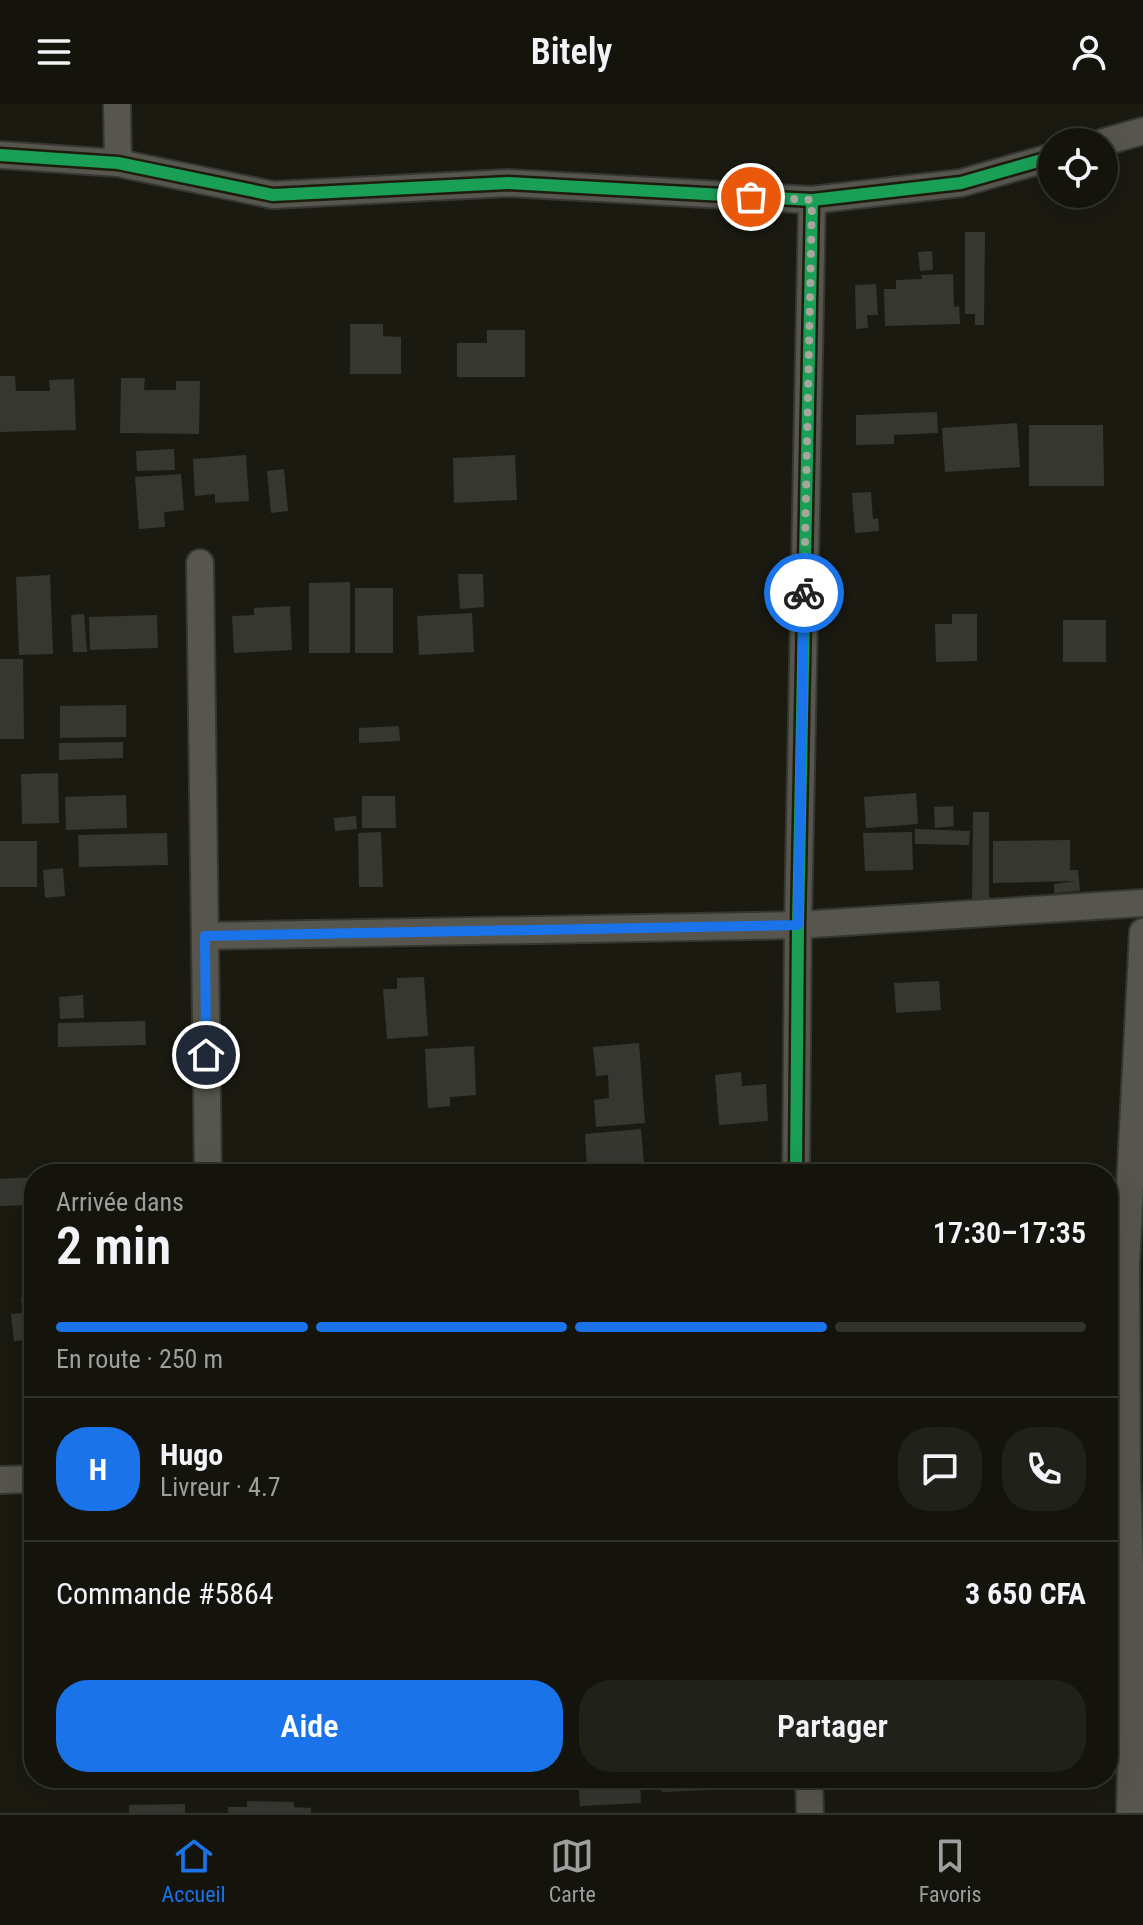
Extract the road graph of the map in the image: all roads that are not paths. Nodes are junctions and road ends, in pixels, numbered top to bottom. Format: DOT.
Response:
graph roads {
  1 [pos="117,104"];
  2 [pos="1143,131"];
  3 [pos="1118,138"];
  4 [pos="0,155"];
  5 [pos="1038,161"];
  6 [pos="118,163"];
  7 [pos="812,200"];
  8 [pos="200,563"];
  9 [pos="1143,903"];
  10 [pos="798,925"];
  11 [pos="1143,932"];
  12 [pos="205,936"];
  13 [pos="208,1164"];
  14 [pos="796,1164"];
  15 [pos="1126,1477"];
  16 [pos="24,1479"];
  17 [pos="0,1480"];
  18 [pos="809,1788"];
  19 [pos="810,1813"];
  20 [pos="1130,1813"];
  1 -- 6 [label="street"];
  2 -- 3 [label="street"];
  4 -- 6 [label="street"];
  5 -- 7 [label="street"];
  6 -- 7 [label="street"];
  7 -- 10 [label="street"];
  8 -- 12 [label="street"];
  9 -- 10 [label="street"];
  10 -- 12 [label="street"];
  10 -- 14 [label="street"];
  11 -- 15 [label="street"];
  12 -- 13 [label="street"];
  15 -- 20 [label="street"];
  16 -- 17 [label="street"];
  18 -- 19 [label="street"];
}
